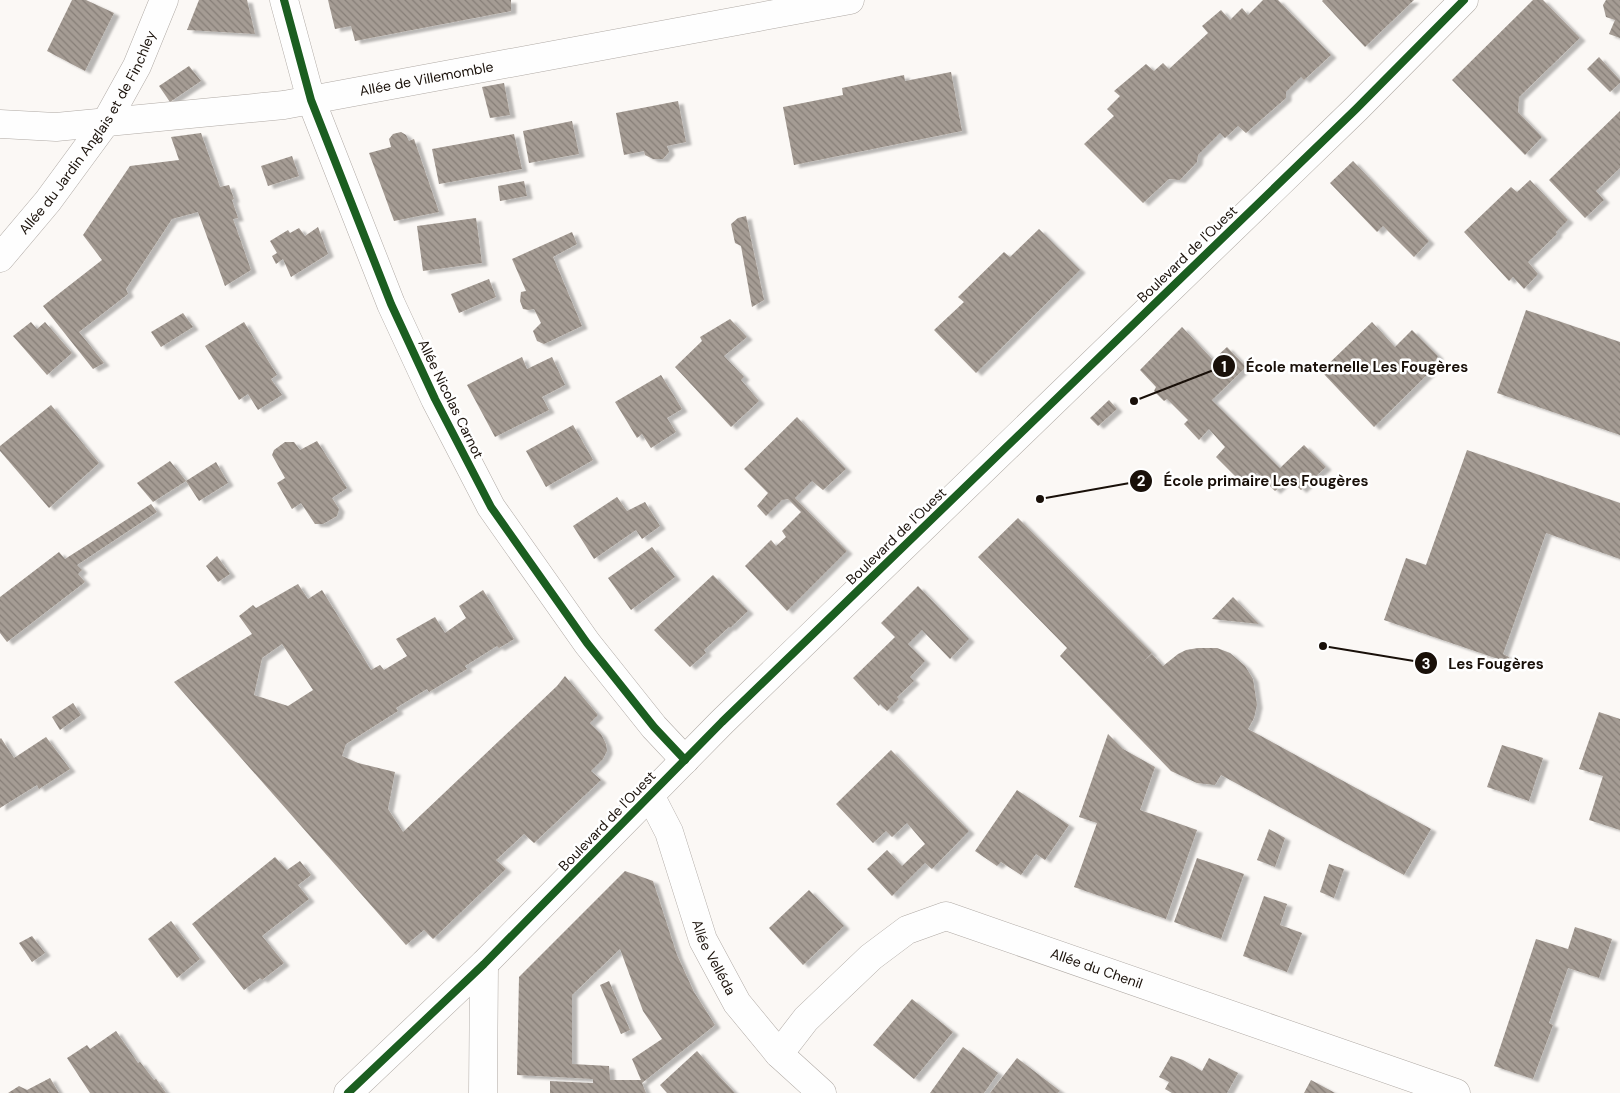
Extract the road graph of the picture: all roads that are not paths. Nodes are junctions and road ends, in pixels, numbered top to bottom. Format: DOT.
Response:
graph roads {
  1 [pos="164,0"];
  2 [pos="284,0"];
  3 [pos="850,0"];
  4 [pos="1464,0"];
  5 [pos="311,100"];
  6 [pos="106,122"];
  7 [pos="0,124"];
  8 [pos="0,258"];
  9 [pos="685,760"];
  10 [pos="650,795"];
  11 [pos="484,964"];
  12 [pos="779,1054"];
  13 [pos="348,1093"];
  14 [pos="483,1093"];
  15 [pos="822,1093"];
  16 [pos="1456,1093"];
  1 -- 6 [label="street, Allée du Jardin Anglais et de Finchley"];
  2 -- 5 [label="street, Allée Nicolas Carnot"];
  3 -- 5 [label="street, Allée de Villemomble"];
  4 -- 9 [label="street, Boulevard de l'Ouest"];
  5 -- 6 [label="street, Allée de Villemomble"];
  5 -- 9 [label="street, Allée Nicolas Carnot"];
  6 -- 7 [label="street, Allée de Villemomble"];
  6 -- 8 [label="street, Allée du Jardin Anglais et de Finchley"];
  9 -- 10 [label="street, Boulevard de l'Ouest"];
  10 -- 11 [label="street, Boulevard de l'Ouest"];
  10 -- 12 [label="street, Allée Velléda"];
  11 -- 13 [label="street, Boulevard de l'Ouest"];
  11 -- 14 [label="street"];
  12 -- 15 [label="street, Allée Velléda"];
  12 -- 16 [label="street, Allée du Chenil"];
}
